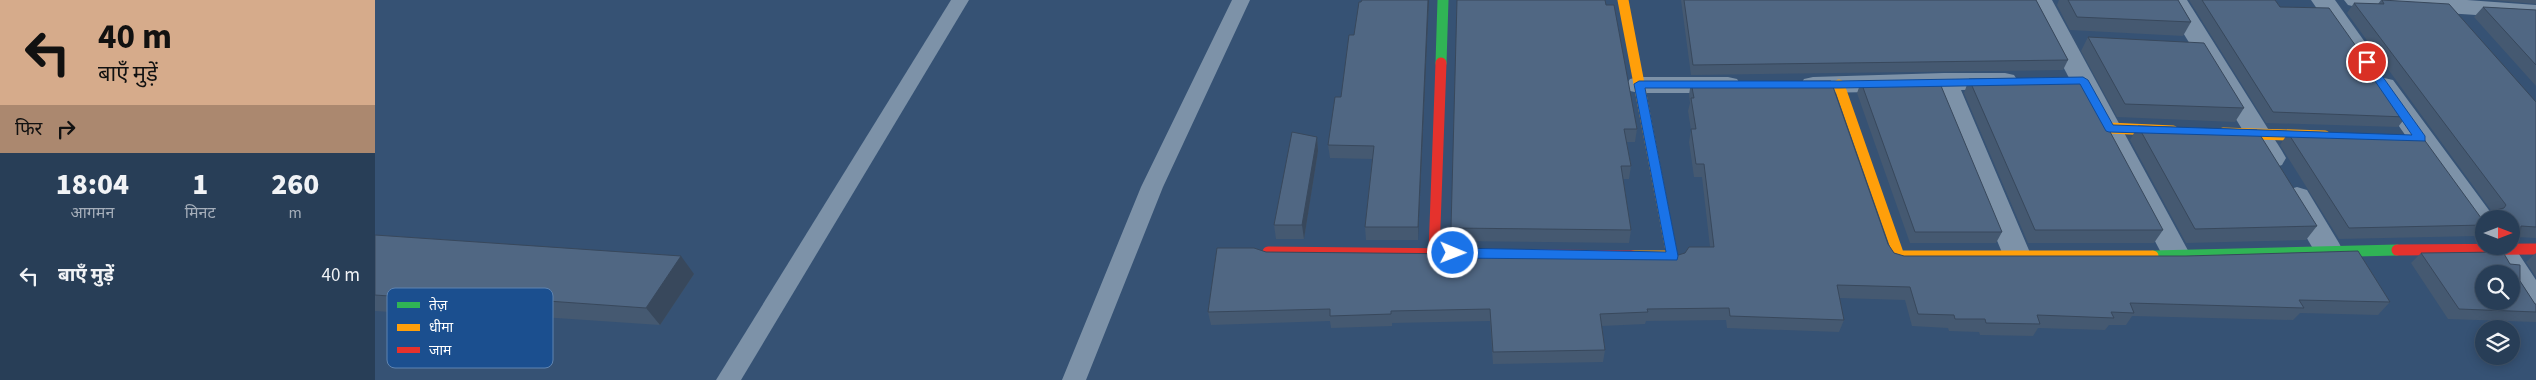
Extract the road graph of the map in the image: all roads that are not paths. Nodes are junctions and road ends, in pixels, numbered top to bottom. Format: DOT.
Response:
graph roads {
  1 [pos="960,0"];
  2 [pos="1241,0"];
  3 [pos="1443,0"];
  4 [pos="1623,0"];
  5 [pos="2040,0"];
  6 [pos="2175,0"];
  7 [pos="2323,0"];
  8 [pos="2357,0"];
  9 [pos="2495,4"];
  10 [pos="2450,7"];
  11 [pos="2536,12"];
  12 [pos="2469,28"];
  13 [pos="2063,40"];
  14 [pos="2092,42"];
  15 [pos="2177,46"];
  16 [pos="2205,47"];
  17 [pos="2083,80"];
  18 [pos="2023,81"];
  19 [pos="2053,81"];
  20 [pos="1944,82"];
  21 [pos="1639,84"];
  22 [pos="1749,84"];
  23 [pos="1789,84"];
  24 [pos="1839,84"];
  25 [pos="2109,128"];
  26 [pos="2184,131"];
  27 [pos="2213,132"];
  28 [pos="2259,134"];
  29 [pos="2335,136"];
  30 [pos="2475,214"];
  31 [pos="2475,248"];
  32 [pos="2520,248"];
  33 [pos="2536,249"];
  34 [pos="2329,251"];
  35 [pos="1267,252"];
  36 [pos="1433,253"];
  37 [pos="2017,255"];
  38 [pos="2505,255"];
  39 [pos="2177,256"];
  40 [pos="2536,305"];
  41 [pos="728,380"];
  42 [pos="1074,380"];
  1 -- 41 [label="lane"];
  2 -- 42 [label="lane"];
  3 -- 36 [label="street"];
  4 -- 21 [label="street"];
  5 -- 13 [label="street"];
  6 -- 16 [label="street"];
  7 -- 30 [label="street"];
  8 -- 10 [label="street"];
  9 -- 10 [label="street"];
  9 -- 11 [label="street"];
  10 -- 12 [label="street"];
  13 -- 14 [label="street"];
  13 -- 17 [label="street"];
  15 -- 16 [label="street"];
  16 -- 28 [label="street"];
  17 -- 19 [label="street"];
  17 -- 25 [label="street"];
  18 -- 20 [label="street"];
  20 -- 24 [label="street"];
  20 -- 37 [label="street"];
  21 -- 22 [label="street"];
  21 -- 36 [label="street"];
  23 -- 24 [label="street"];
  24 -- 37 [label="street"];
  25 -- 26 [label="street"];
  25 -- 39 [label="street"];
  27 -- 28 [label="street"];
  28 -- 29 [label="street"];
  28 -- 34 [label="street"];
  31 -- 34 [label="street"];
  32 -- 33 [label="street"];
  34 -- 39 [label="street"];
  35 -- 36 [label="street"];
  37 -- 39 [label="street"];
  38 -- 40 [label="street"];
}
